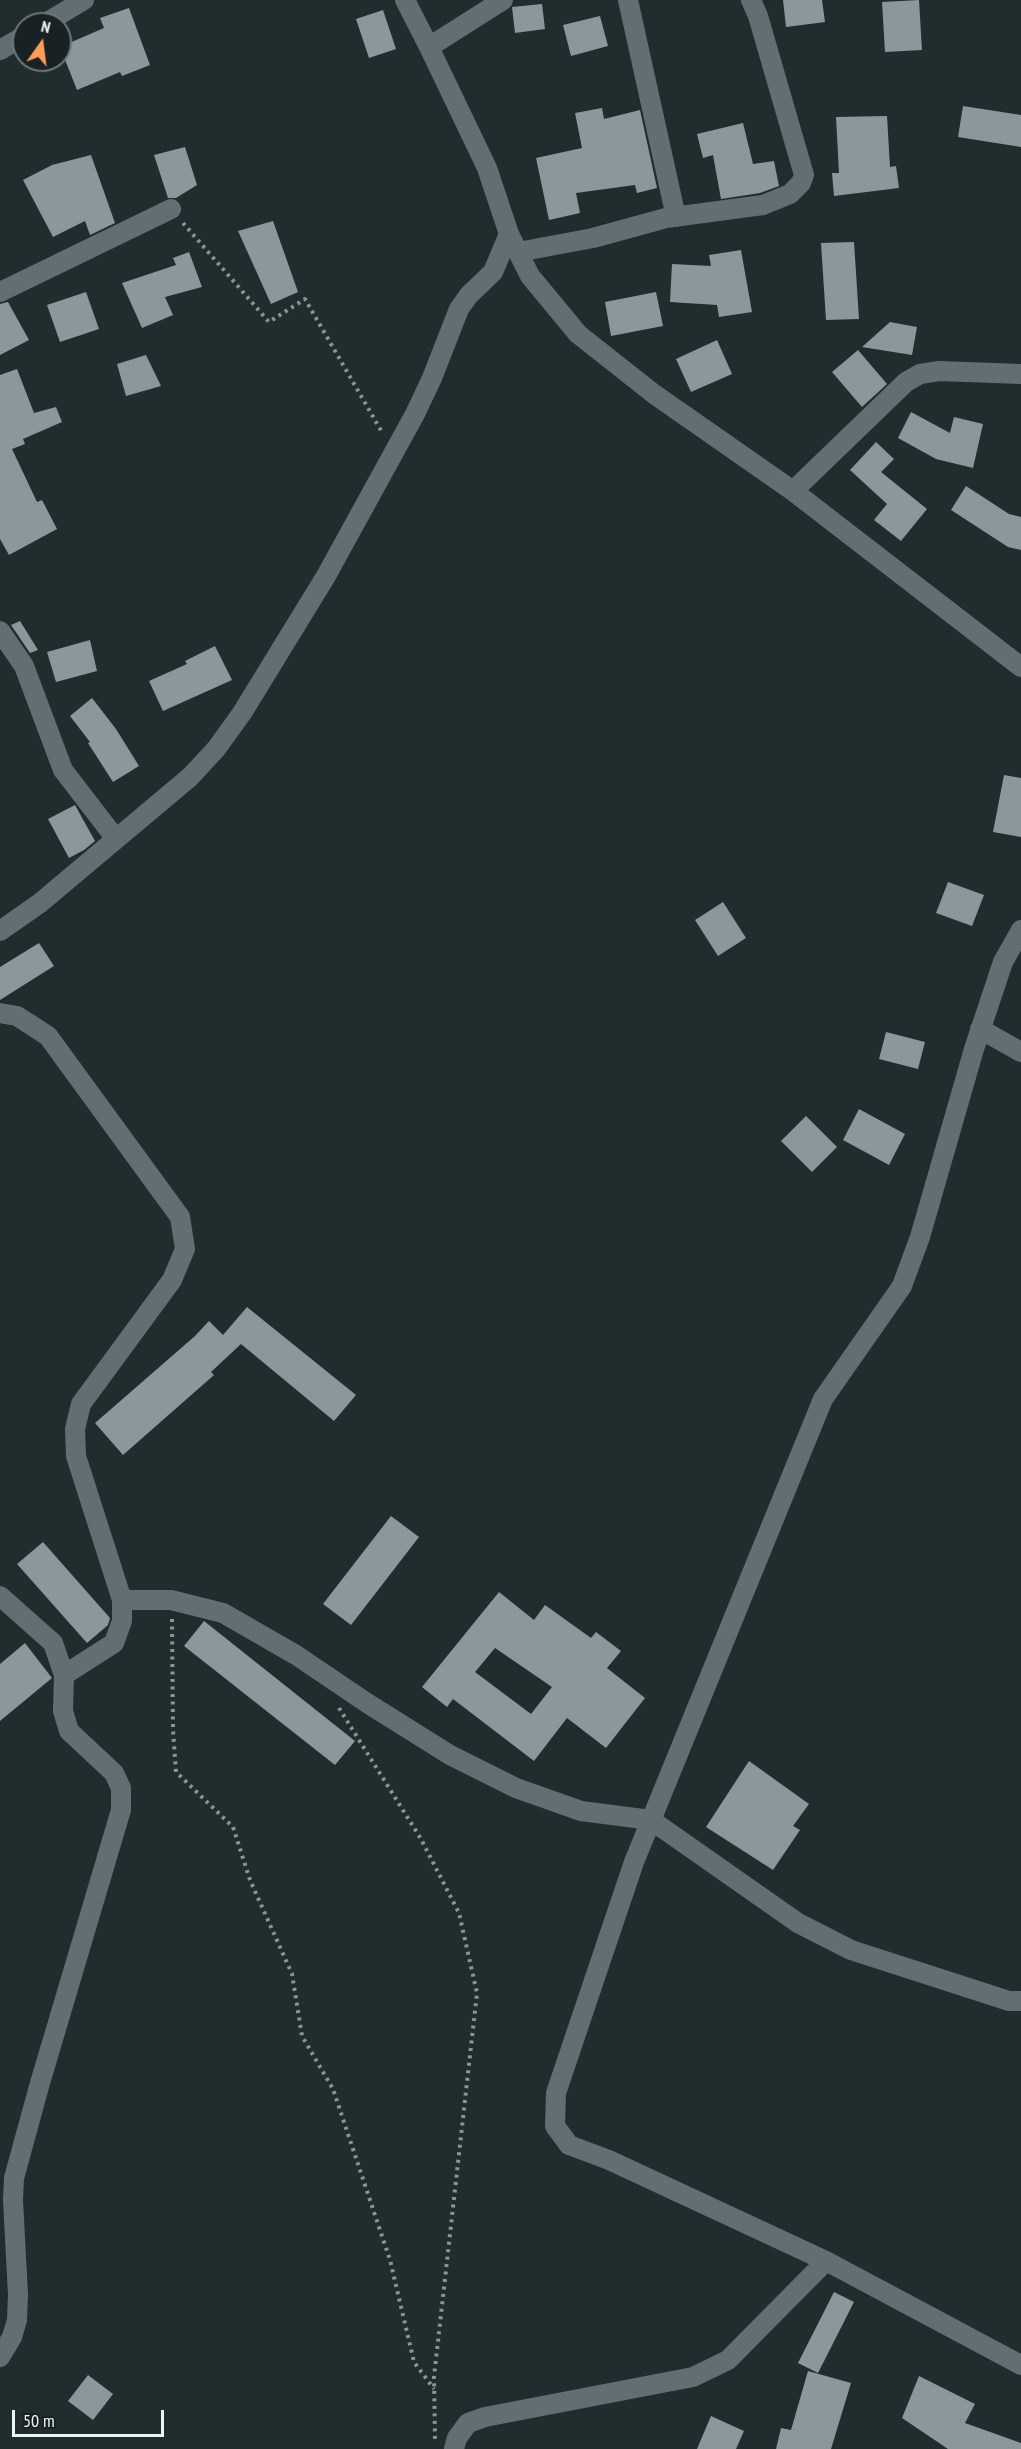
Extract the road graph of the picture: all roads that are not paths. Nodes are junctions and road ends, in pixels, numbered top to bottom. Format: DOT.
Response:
graph roads {
  1 [pos="84,0"];
  2 [pos="405,0"];
  3 [pos="502,0"];
  4 [pos="628,0"];
  5 [pos="751,0"];
  6 [pos="64,12"];
  7 [pos="429,46"];
  8 [pos="171,209"];
  9 [pos="676,217"];
  10 [pos="509,234"];
  11 [pos="518,252"];
  12 [pos="493,272"];
  13 [pos="530,276"];
  14 [pos="0,292"];
  15 [pos="1021,374"];
  16 [pos="793,491"];
  17 [pos="0,631"];
  18 [pos="1021,667"];
  19 [pos="116,839"];
  20 [pos="1021,930"];
  21 [pos="0,931"];
  22 [pos="0,1013"];
  23 [pos="981,1029"];
  24 [pos="1021,1052"];
  25 [pos="0,1596"];
  26 [pos="122,1600"];
  27 [pos="64,1675"];
  28 [pos="651,1820"];
  29 [pos="1021,2001"];
  30 [pos="826,2261"];
  31 [pos="0,2357"];
  32 [pos="1021,2365"];
  33 [pos="454,2449"];
  1 -- 6 [label="street"];
  2 -- 7 [label="street"];
  3 -- 7 [label="street"];
  4 -- 9 [label="street"];
  5 -- 9 [label="street"];
  7 -- 10 [label="street"];
  8 -- 14 [label="street"];
  9 -- 11 [label="street"];
  10 -- 11 [label="street"];
  10 -- 12 [label="street"];
  11 -- 13 [label="street"];
  12 -- 13 [label="street"];
  12 -- 19 [label="street"];
  13 -- 16 [label="street"];
  15 -- 16 [label="street"];
  16 -- 18 [label="street"];
  17 -- 19 [label="street"];
  19 -- 21 [label="street"];
  20 -- 23 [label="street"];
  22 -- 26 [label="street"];
  23 -- 24 [label="street"];
  23 -- 28 [label="street"];
  25 -- 27 [label="street"];
  26 -- 27 [label="street"];
  26 -- 28 [label="street"];
  27 -- 31 [label="street"];
  28 -- 29 [label="street"];
  28 -- 30 [label="street"];
  30 -- 32 [label="street"];
  30 -- 33 [label="street"];
}
